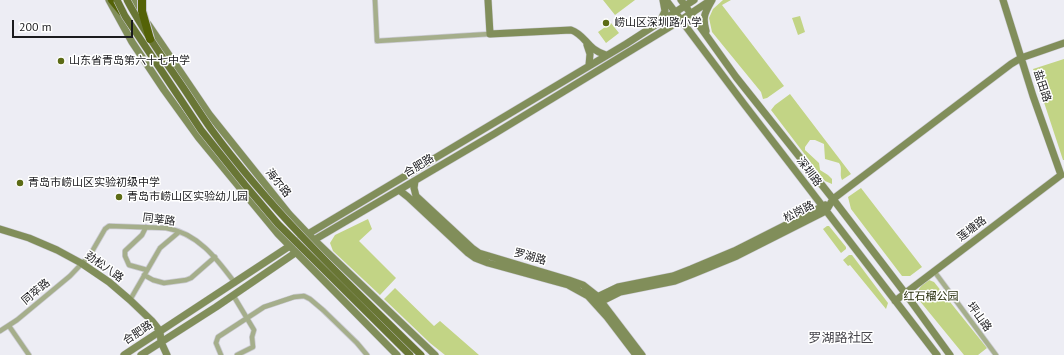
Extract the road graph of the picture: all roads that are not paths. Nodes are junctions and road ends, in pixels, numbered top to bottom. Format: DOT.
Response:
graph roads {
  1 [pos="108,0"];
  2 [pos="112,0"];
  3 [pos="117,0"];
  4 [pos="127,0"];
  5 [pos="134,0"];
  6 [pos="142,0"];
  7 [pos="375,0"];
  8 [pos="488,0"];
  9 [pos="665,0"];
  10 [pos="694,0"];
  11 [pos="712,0"];
  12 [pos="1003,0"];
  13 [pos="683,3"];
  14 [pos="675,13"];
  15 [pos="691,13"];
  16 [pos="125,16"];
  17 [pos="681,20"];
  18 [pos="660,23"];
  19 [pos="490,34"];
  20 [pos="707,35"];
  21 [pos="150,39"];
  22 [pos="586,43"];
  23 [pos="1064,43"];
  24 [pos="606,55"];
  25 [pos="1021,58"];
  26 [pos="589,65"];
  27 [pos="1063,176"];
  28 [pos="415,181"];
  29 [pos="399,190"];
  30 [pos="833,199"];
  31 [pos="824,209"];
  32 [pos="146,227"];
  33 [pos="0,229"];
  34 [pos="180,232"];
  35 [pos="308,234"];
  36 [pos="314,240"];
  37 [pos="290,246"];
  38 [pos="296,252"];
  39 [pos="215,257"];
  40 [pos="81,263"];
  41 [pos="147,270"];
  42 [pos="934,271"];
  43 [pos="144,275"];
  44 [pos="234,283"];
  45 [pos="905,293"];
  46 [pos="233,295"];
  47 [pos="130,300"];
  48 [pos="596,300"];
  49 [pos="895,301"];
  50 [pos="246,318"];
  51 [pos="9,326"];
  52 [pos="0,331"];
  53 [pos="160,332"];
  54 [pos="161,342"];
  55 [pos="29,355"];
  56 [pos="124,355"];
  57 [pos="141,355"];
  58 [pos="167,355"];
  59 [pos="221,355"];
  60 [pos="237,355"];
  61 [pos="367,355"];
  62 [pos="397,355"];
  63 [pos="410,355"];
  64 [pos="422,355"];
  65 [pos="435,355"];
  66 [pos="636,355"];
  67 [pos="642,355"];
  68 [pos="937,355"];
  69 [pos="950,355"];
  70 [pos="996,355"];
  1 -- 37 [label="street"];
  2 -- 16 [label="highway, bridge"];
  3 -- 16 [label="main road, bridge"];
  4 -- 21 [label="main road, 海尔路, bridge"];
  5 -- 35 [label="street, 海尔路"];
  6 -- 21 [label="highway, bridge"];
  7 -- 19 [label="street"];
  8 -- 19 [label="street"];
  9 -- 14 [label="street, 深圳路"];
  9 -- 18 [label="street"];
  10 -- 13 [label="street, 合肥路"];
  11 -- 15 [label="street, 合肥路"];
  11 -- 20 [label="street"];
  12 -- 25 [label="street, 盐田路"];
  13 -- 14 [label="street, 合肥路"];
  13 -- 15 [label="street, 深圳路"];
  14 -- 17 [label="street, 深圳路"];
  14 -- 18 [label="street, 合肥路"];
  15 -- 17 [label="street, 合肥路"];
  15 -- 20 [label="street, 深圳路"];
  16 -- 63 [label="main road, bridge"];
  17 -- 28 [label="street, 合肥路"];
  17 -- 31 [label="street, 深圳路"];
  18 -- 24 [label="street, 合肥路"];
  19 -- 22 [label="street"];
  20 -- 30 [label="street, 深圳路"];
  21 -- 64 [label="main road, 海尔路, bridge"];
  22 -- 24 [label="street"];
  22 -- 26 [label="street"];
  23 -- 25 [label="street, 松岗路"];
  24 -- 26 [label="street, 合肥路"];
  25 -- 27 [label="street, 盐田路"];
  25 -- 30 [label="street, 松岗路"];
  26 -- 35 [label="street, 合肥路"];
  27 -- 42 [label="street, 莲塘路"];
  28 -- 29 [label="street, 合肥路"];
  28 -- 48 [label="street, 罗湖路"];
  29 -- 36 [label="street, 合肥路"];
  29 -- 48 [label="street"];
  30 -- 31 [label="street, 松岗路"];
  30 -- 45 [label="street, 深圳路"];
  31 -- 48 [label="street, 松岗路"];
  31 -- 49 [label="street, 深圳路"];
  32 -- 34 [label="street, 同莘路"];
  32 -- 40 [label="street, 同莘路"];
  32 -- 41 [label="street"];
  33 -- 40 [label="street, 劲松八路"];
  34 -- 39 [label="street, 同莘路"];
  34 -- 41 [label="street"];
  35 -- 36 [label="street, 海尔路"];
  35 -- 37 [label="street, 合肥路"];
  36 -- 38 [label="street, 合肥路"];
  36 -- 65 [label="street, 海尔路"];
  37 -- 38 [label="street"];
  37 -- 44 [label="street, 合肥路"];
  38 -- 46 [label="street, 合肥路"];
  38 -- 62 [label="street"];
  39 -- 43 [label="street"];
  39 -- 44 [label="street, 同莘路"];
  40 -- 47 [label="street, 劲松八路"];
  40 -- 51 [label="street, 同萃路"];
  41 -- 43 [label="street"];
  42 -- 45 [label="street, 莲塘路"];
  42 -- 70 [label="street, 坪山路"];
  43 -- 47 [label="street"];
  44 -- 53 [label="street, 合肥路"];
  45 -- 49 [label="street, 莲塘路"];
  45 -- 69 [label="street, 深圳路"];
  46 -- 50 [label="street"];
  46 -- 54 [label="street, 合肥路"];
  47 -- 53 [label="street, 劲松八路"];
  48 -- 66 [label="street"];
  48 -- 67 [label="street, 罗湖路"];
  49 -- 68 [label="street, 深圳路"];
  50 -- 59 [label="street"];
  50 -- 60 [label="street"];
  50 -- 61 [label="street"];
  51 -- 52 [label="street, 同萃路"];
  51 -- 55 [label="street"];
  53 -- 54 [label="street"];
  53 -- 56 [label="street, 合肥路"];
  54 -- 57 [label="street, 合肥路"];
  54 -- 58 [label="street"];
}
